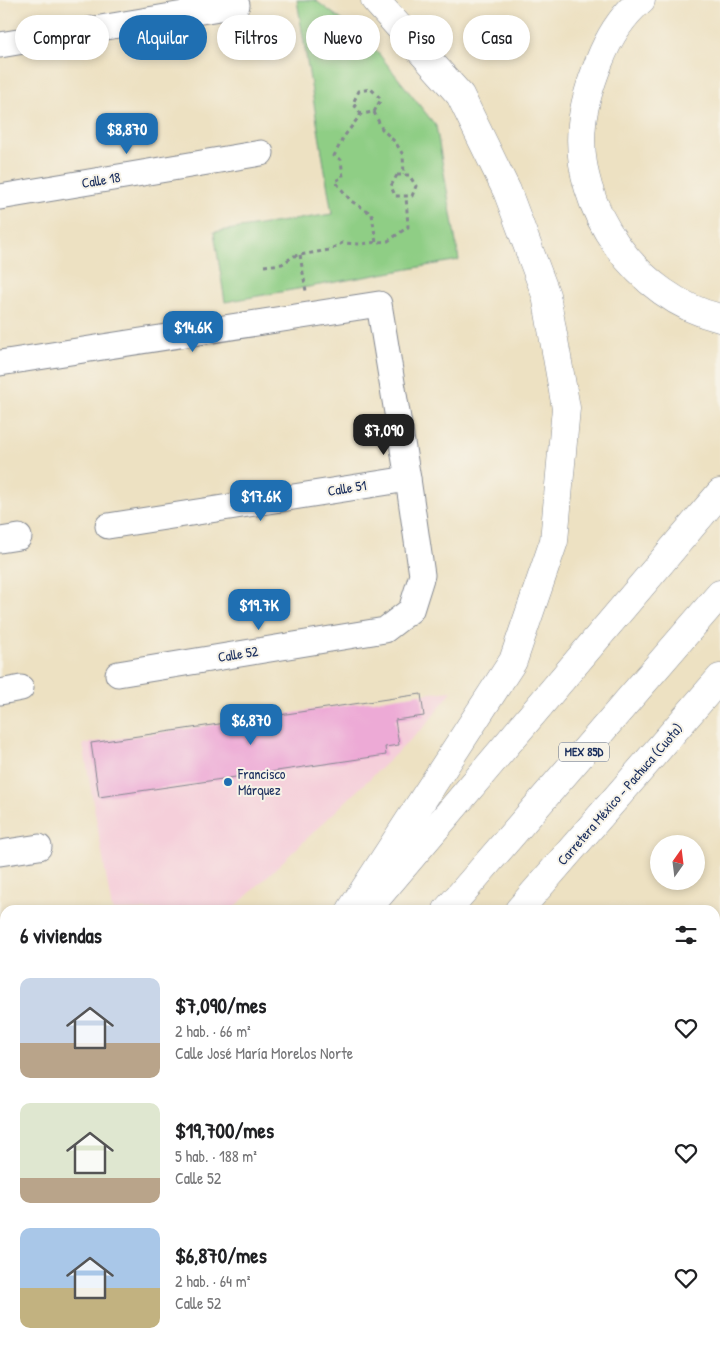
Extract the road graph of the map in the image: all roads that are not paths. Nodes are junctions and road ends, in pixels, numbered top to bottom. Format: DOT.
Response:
graph roads {
  1 [pos="375,0"];
  2 [pos="641,0"];
  3 [pos="237,5"];
  4 [pos="0,45"];
  5 [pos="261,154"];
  6 [pos="0,197"];
  7 [pos="720,318"];
  8 [pos="0,363"];
  9 [pos="408,478"];
  10 [pos="720,493"];
  11 [pos="108,526"];
  12 [pos="720,594"];
  13 [pos="118,674"];
  14 [pos="720,678"];
  15 [pos="39,847"];
  16 [pos="0,853"];
  17 [pos="354,905"];
  18 [pos="370,905"];
  19 [pos="451,905"];
  20 [pos="523,905"];
  1 -- 17 [label="highway"];
  2 -- 7 [label="highway"];
  3 -- 4 [label="street"];
  5 -- 6 [label="street, Calle 18"];
  8 -- 9 [label="street"];
  9 -- 11 [label="street, Calle 51"];
  9 -- 13 [label="street, Calle 52"];
  10 -- 18 [label="highway"];
  12 -- 19 [label="highway, MEX 85D"];
  14 -- 20 [label="highway, Carretera México - Pachuca (Cuota)"];
  15 -- 16 [label="street"];
}
